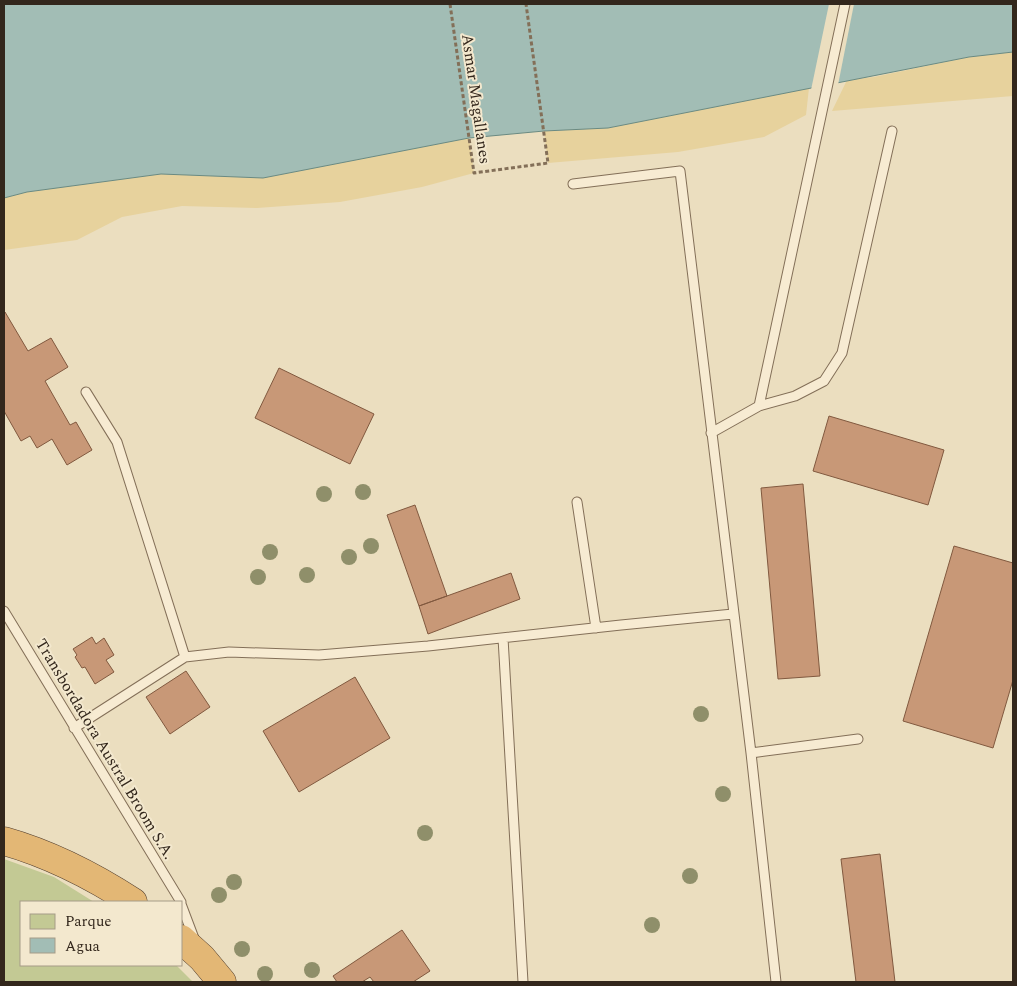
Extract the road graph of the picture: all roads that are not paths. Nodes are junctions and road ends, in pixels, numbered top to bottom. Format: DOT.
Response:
graph roads {
  1 [pos="845,4"];
  2 [pos="892,131"];
  3 [pos="573,184"];
  4 [pos="86,392"];
  5 [pos="758,406"];
  6 [pos="711,433"];
  7 [pos="576,502"];
  8 [pos="4,611"];
  9 [pos="733,614"];
  10 [pos="596,628"];
  11 [pos="503,638"];
  12 [pos="185,657"];
  13 [pos="74,728"];
  14 [pos="858,739"];
  15 [pos="751,753"];
  16 [pos="4,841"];
  17 [pos="131,901"];
  18 [pos="180,901"];
  19 [pos="182,906"];
  20 [pos="182,940"];
  21 [pos="202,958"];
  22 [pos="222,982"];
  23 [pos="523,982"];
  24 [pos="776,982"];
  1 -- 5 [label="lane"];
  2 -- 5 [label="lane"];
  3 -- 6 [label="lane"];
  4 -- 12 [label="lane"];
  5 -- 6 [label="lane"];
  6 -- 9 [label="lane"];
  7 -- 10 [label="lane"];
  8 -- 13 [label="lane, Transbordadora Austral Broom S.A."];
  9 -- 10 [label="lane"];
  9 -- 15 [label="lane"];
  10 -- 11 [label="lane"];
  11 -- 12 [label="lane"];
  11 -- 23 [label="lane"];
  12 -- 13 [label="lane"];
  13 -- 18 [label="lane, Transbordadora Austral Broom S.A."];
  14 -- 15 [label="lane"];
  15 -- 24 [label="lane"];
  16 -- 17 [label="highway"];
  19 -- 21 [label="lane, Transbordadora Austral Broom S.A."];
  20 -- 21 [label="highway"];
  21 -- 22 [label="highway"];
}
